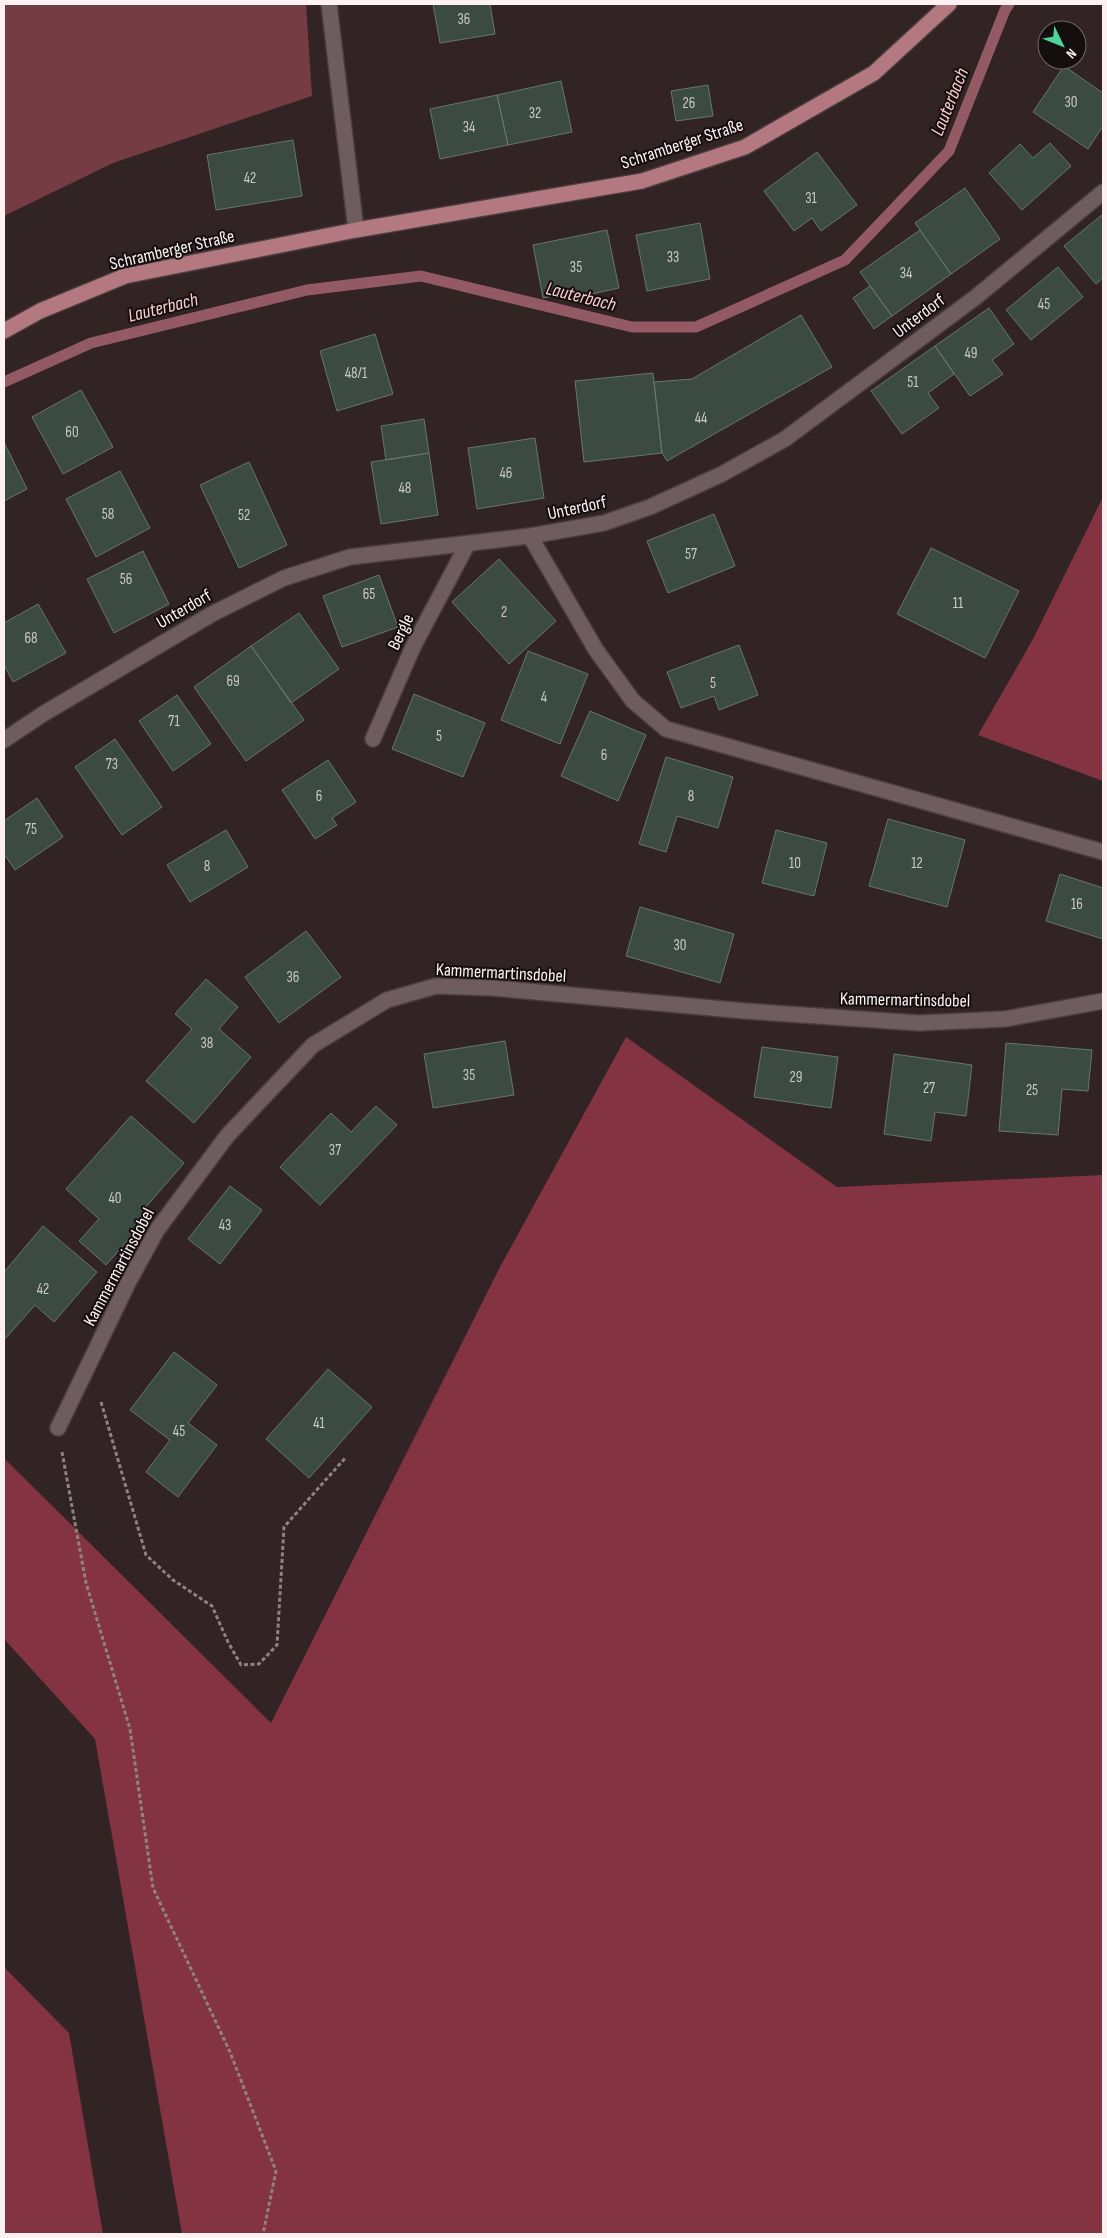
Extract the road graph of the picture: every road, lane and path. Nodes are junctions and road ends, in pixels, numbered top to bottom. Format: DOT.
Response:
graph roads {
  1 [pos="329,4"];
  2 [pos="949,4"];
  3 [pos="1103,192"];
  4 [pos="356,230"];
  5 [pos="4,331"];
  6 [pos="530,536"];
  7 [pos="467,545"];
  8 [pos="373,739"];
  9 [pos="4,740"];
  10 [pos="1103,852"];
  11 [pos="1103,1001"];
  12 [pos="84,1376"];
  13 [pos="58,1428"];
  14 [pos="346,1457"];
  15 [pos="263,2234"];
  1 -- 4 [label="street"];
  2 -- 4 [label="main road, Schramberger Straße"];
  3 -- 6 [label="street, Unterdorf"];
  4 -- 5 [label="main road, Schramberger Straße"];
  6 -- 7 [label="street, Unterdorf"];
  6 -- 10 [label="street"];
  7 -- 8 [label="street, Bergle"];
  7 -- 9 [label="street, Unterdorf"];
  11 -- 12 [label="street, Kammermartinsdobel"];
  12 -- 13 [label="street, Kammermartinsdobel"];
  12 -- 14 [label="path"];
  13 -- 15 [label="path"];
}
